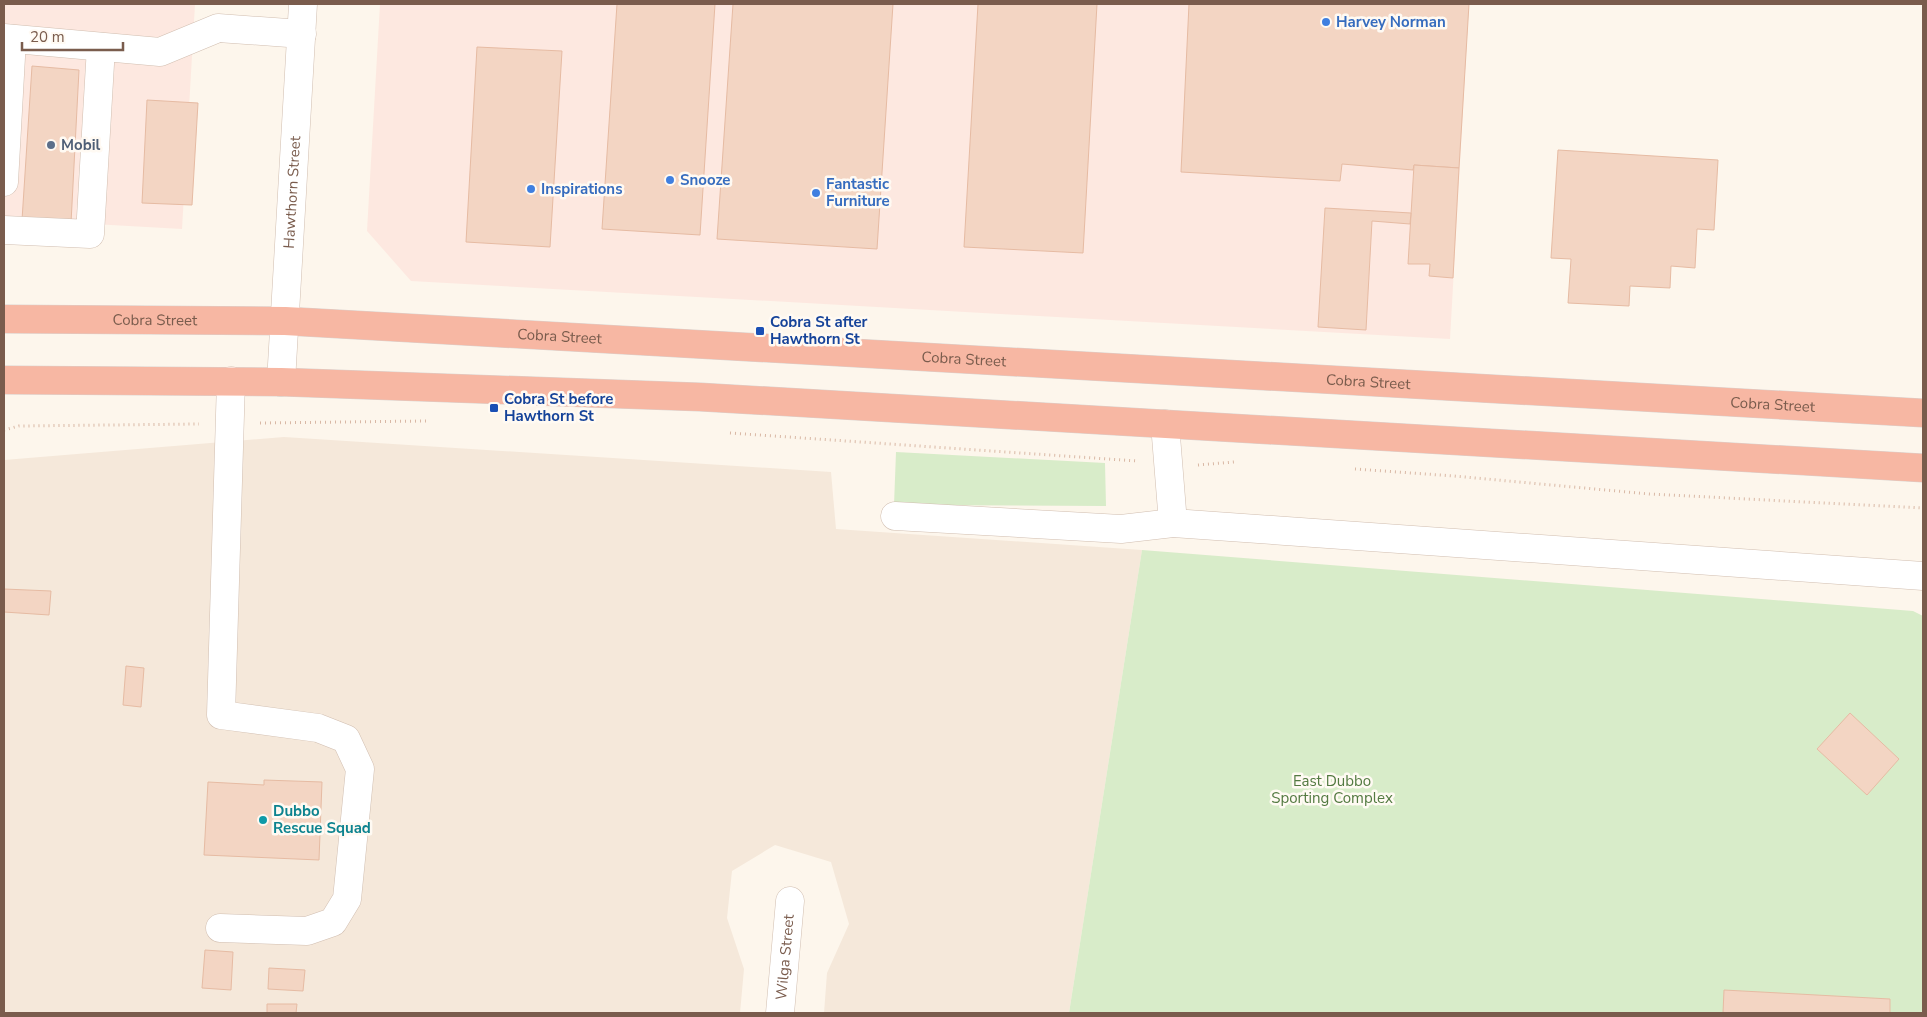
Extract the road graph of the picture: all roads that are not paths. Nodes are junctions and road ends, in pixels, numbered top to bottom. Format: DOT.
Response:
graph roads {
  1 [pos="303,4"];
  2 [pos="302,34"];
  3 [pos="8,38"];
  4 [pos="102,47"];
  5 [pos="4,182"];
  6 [pos="4,230"];
  7 [pos="4,319"];
  8 [pos="284,321"];
  9 [pos="4,380"];
  10 [pos="231,381"];
  11 [pos="281,382"];
  12 [pos="1923,413"];
  13 [pos="1165,424"];
  14 [pos="1923,468"];
  15 [pos="895,516"];
  16 [pos="1173,523"];
  17 [pos="1923,576"];
  18 [pos="790,901"];
  19 [pos="220,928"];
  20 [pos="780,1013"];
  1 -- 2 [label="street, Hawthorn Street"];
  2 -- 4 [label="street"];
  2 -- 8 [label="street, Hawthorn Street"];
  3 -- 4 [label="street"];
  3 -- 5 [label="street"];
  4 -- 6 [label="street"];
  7 -- 8 [label="highway, Cobra Street"];
  8 -- 11 [label="street, Hawthorn Street"];
  8 -- 12 [label="highway, Cobra Street"];
  9 -- 10 [label="highway"];
  10 -- 11 [label="highway"];
  10 -- 19 [label="street"];
  11 -- 13 [label="highway"];
  13 -- 14 [label="highway"];
  13 -- 16 [label="street"];
  15 -- 16 [label="street"];
  16 -- 17 [label="street"];
  18 -- 20 [label="street, Wilga Street"];
}
